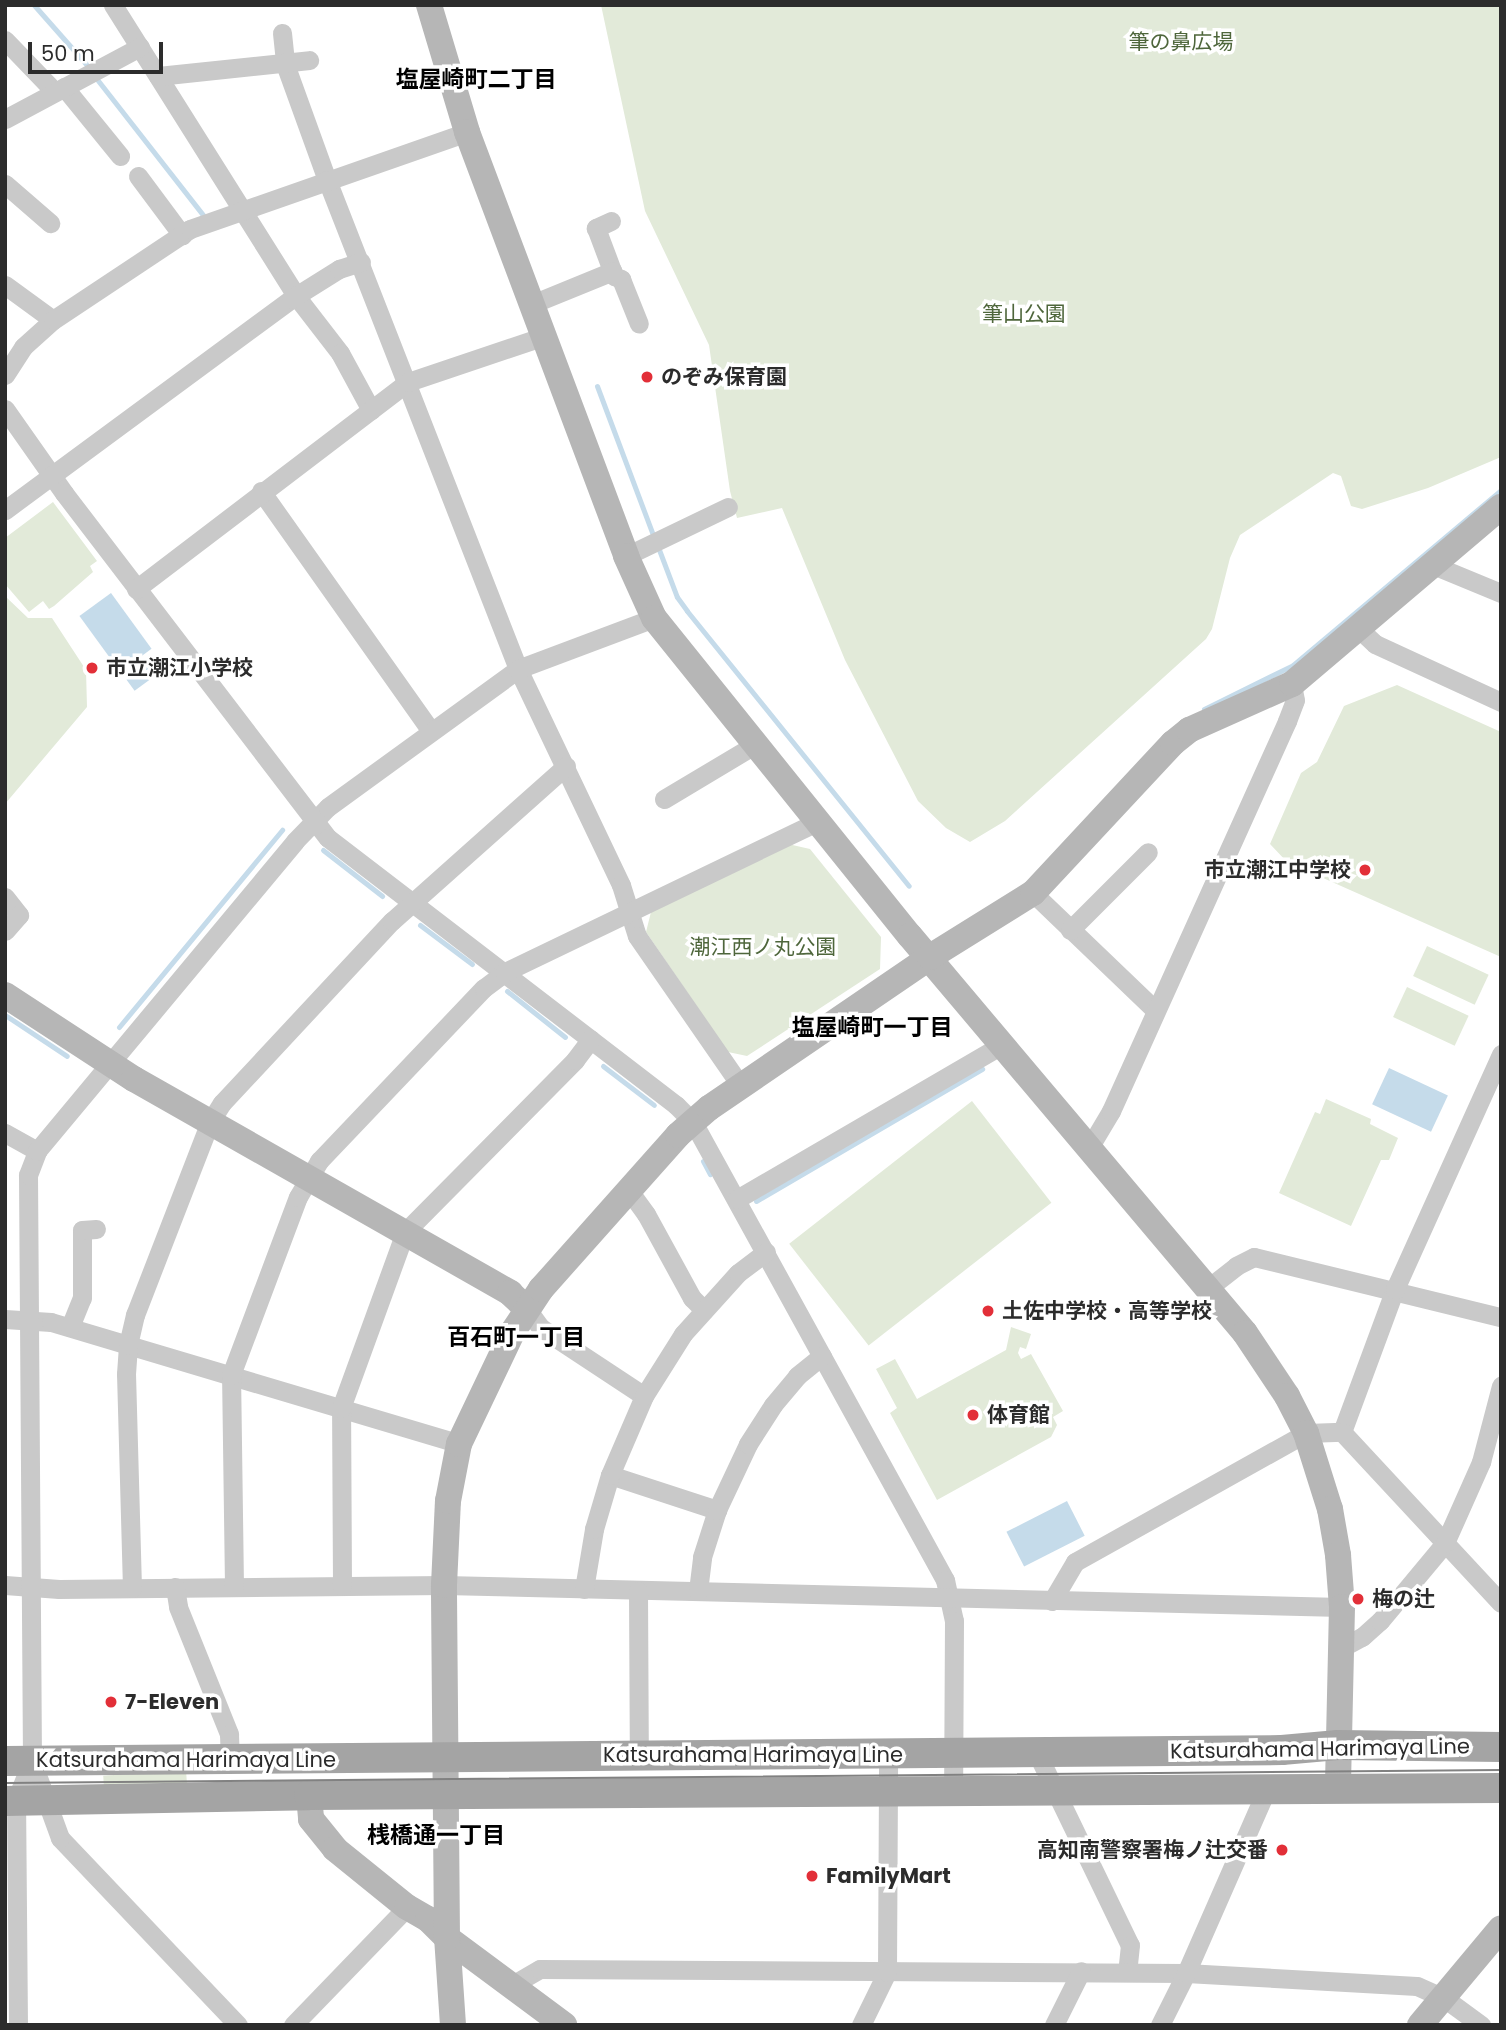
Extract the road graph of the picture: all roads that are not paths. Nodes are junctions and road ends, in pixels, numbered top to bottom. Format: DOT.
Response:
graph roads {
  1 [pos="113,5"];
  2 [pos="429,5"];
  3 [pos="282,33"];
  4 [pos="5,40"];
  5 [pos="139,47"];
  6 [pos="309,60"];
  7 [pos="285,64"];
  8 [pos="158,76"];
  9 [pos="60,89"];
  10 [pos="5,118"];
  11 [pos="467,132"];
  12 [pos="120,156"];
  13 [pos="138,176"];
  14 [pos="327,180"];
  15 [pos="5,184"];
  16 [pos="240,209"];
  17 [pos="611,221"];
  18 [pos="50,223"];
  19 [pos="182,234"];
  20 [pos="361,262"];
  21 [pos="613,271"];
  22 [pos="5,285"];
  23 [pos="296,296"];
  24 [pos="532,304"];
  25 [pos="53,320"];
  26 [pos="639,324"];
  27 [pos="545,336"];
  28 [pos="5,375"];
  29 [pos="408,382"];
  30 [pos="371,410"];
  31 [pos="8,420"];
  32 [pos="51,475"];
  33 [pos="261,491"];
  34 [pos="728,507"];
  35 [pos="1501,508"];
  36 [pos="5,510"];
  37 [pos="626,556"];
  38 [pos="1433,565"];
  39 [pos="136,589"];
  40 [pos="1501,593"];
  41 [pos="654,618"];
  42 [pos="1358,628"];
  43 [pos="518,669"];
  44 [pos="1292,684"];
  45 [pos="1499,698"];
  46 [pos="431,731"];
  47 [pos="756,744"];
  48 [pos="566,766"];
  49 [pos="664,799"];
  50 [pos="313,821"];
  51 [pos="819,821"];
  52 [pos="1148,852"];
  53 [pos="1033,893"];
  54 [pos="5,897"];
  55 [pos="411,902"];
  56 [pos="627,911"];
  57 [pos="1070,930"];
  58 [pos="5,931"];
  59 [pos="930,957"];
  60 [pos="505,972"];
  61 [pos="5,995"];
  62 [pos="1156,1011"];
  63 [pos="591,1039"];
  64 [pos="1003,1044"];
  65 [pos="1501,1054"];
  66 [pos="111,1064"];
  67 [pos="740,1085"];
  68 [pos="210,1122"];
  69 [pos="693,1122"];
  70 [pos="5,1133"];
  71 [pos="1089,1148"];
  72 [pos="37,1151"];
  73 [pos="307,1178"];
  74 [pos="629,1192"];
  75 [pos="737,1199"];
  76 [pos="96,1229"];
  77 [pos="405,1232"];
  78 [pos="766,1252"];
  79 [pos="1208,1289"];
  80 [pos="1395,1289"];
  81 [pos="527,1309"];
  82 [pos="704,1310"];
  83 [pos="1501,1317"];
  84 [pos="5,1319"];
  85 [pos="28,1319"];
  86 [pos="70,1327"];
  87 [pos="128,1345"];
  88 [pos="822,1356"];
  89 [pos="231,1375"];
  90 [pos="1501,1386"];
  91 [pos="644,1396"];
  92 [pos="341,1408"];
  93 [pos="1342,1432"];
  94 [pos="1306,1433"];
  95 [pos="458,1444"];
  96 [pos="610,1475"];
  97 [pos="717,1510"];
  98 [pos="1445,1542"];
  99 [pos="5,1584"];
  100 [pos="444,1585"];
  101 [pos="234,1586"];
  102 [pos="342,1586"];
  103 [pos="29,1587"];
  104 [pos="175,1587"];
  105 [pos="132,1588"];
  106 [pos="584,1589"];
  107 [pos="638,1591"];
  108 [pos="698,1591"];
  109 [pos="951,1598"];
  110 [pos="1052,1601"];
  111 [pos="1501,1603"];
  112 [pos="1342,1607"];
  113 [pos="1341,1648"];
  114 [pos="1338,1745"];
  115 [pos="1501,1746"];
  116 [pos="1037,1753"];
  117 [pos="953,1754"];
  118 [pos="639,1755"];
  119 [pos="888,1755"];
  120 [pos="445,1758"];
  121 [pos="230,1759"];
  122 [pos="19,1761"];
  123 [pos="1501,1788"];
  124 [pos="1338,1789"];
  125 [pos="887,1791"];
  126 [pos="953,1791"];
  127 [pos="1054,1791"];
  128 [pos="1266,1791"];
  129 [pos="309,1795"];
  130 [pos="446,1796"];
  131 [pos="21,1800"];
  132 [pos="407,1907"];
  133 [pos="1501,1928"];
  134 [pos="447,1938"];
  135 [pos="1081,1971"];
  136 [pos="887,1972"];
  137 [pos="1127,1972"];
  138 [pos="1186,1973"];
  139 [pos="512,1985"];
  140 [pos="1444,1998"];
  141 [pos="18,2025"];
  142 [pos="238,2025"];
  143 [pos="293,2025"];
  144 [pos="453,2025"];
  145 [pos="564,2025"];
  146 [pos="861,2025"];
  147 [pos="1054,2025"];
  148 [pos="1160,2025"];
  149 [pos="1420,2025"];
  150 [pos="1481,2025"];
  1 -- 5 [label="street"];
  2 -- 11 [label="street"];
  3 -- 7 [label="street"];
  4 -- 9 [label="street"];
  5 -- 8 [label="street"];
  5 -- 9 [label="street"];
  6 -- 7 [label="street"];
  7 -- 8 [label="street"];
  7 -- 14 [label="street"];
  8 -- 16 [label="street"];
  9 -- 10 [label="street"];
  9 -- 12 [label="street"];
  11 -- 14 [label="street"];
  11 -- 24 [label="street"];
  13 -- 19 [label="street"];
  14 -- 16 [label="street"];
  14 -- 20 [label="street"];
  15 -- 18 [label="street"];
  16 -- 19 [label="street"];
  16 -- 23 [label="street"];
  17 -- 21 [label="street"];
  19 -- 25 [label="street"];
  20 -- 23 [label="street"];
  20 -- 29 [label="street"];
  21 -- 24 [label="street"];
  21 -- 26 [label="street"];
  22 -- 25 [label="street"];
  23 -- 30 [label="street"];
  23 -- 32 [label="street"];
  24 -- 27 [label="street"];
  25 -- 28 [label="street"];
  27 -- 29 [label="street"];
  27 -- 37 [label="street"];
  29 -- 30 [label="street"];
  29 -- 43 [label="street"];
  30 -- 33 [label="street"];
  31 -- 32 [label="street"];
  32 -- 36 [label="street"];
  32 -- 39 [label="street"];
  33 -- 39 [label="street"];
  33 -- 46 [label="street"];
  34 -- 37 [label="street"];
  35 -- 38 [label="street"];
  37 -- 41 [label="street"];
  38 -- 40 [label="street"];
  38 -- 42 [label="street"];
  39 -- 50 [label="street"];
  41 -- 43 [label="street"];
  41 -- 47 [label="street"];
  42 -- 44 [label="street"];
  42 -- 45 [label="street"];
  43 -- 46 [label="street"];
  43 -- 48 [label="street"];
  44 -- 53 [label="street"];
  44 -- 62 [label="street"];
  46 -- 50 [label="street"];
  47 -- 49 [label="street"];
  47 -- 51 [label="street"];
  48 -- 55 [label="street"];
  48 -- 56 [label="street"];
  50 -- 55 [label="street"];
  50 -- 66 [label="street"];
  51 -- 56 [label="street"];
  51 -- 59 [label="street"];
  52 -- 57 [label="street"];
  53 -- 57 [label="street"];
  53 -- 59 [label="street"];
  54 -- 58 [label="street"];
  55 -- 60 [label="street"];
  55 -- 68 [label="street"];
  56 -- 60 [label="street"];
  56 -- 67 [label="street"];
  57 -- 62 [label="street"];
  59 -- 64 [label="street"];
  59 -- 67 [label="street"];
  60 -- 63 [label="street"];
  60 -- 73 [label="street"];
  61 -- 66 [label="street"];
  62 -- 71 [label="street"];
  63 -- 69 [label="street"];
  63 -- 77 [label="street"];
  64 -- 71 [label="street"];
  64 -- 75 [label="street"];
  65 -- 80 [label="street"];
  66 -- 68 [label="street"];
  66 -- 72 [label="street"];
  67 -- 69 [label="street"];
  68 -- 73 [label="street"];
  68 -- 87 [label="street"];
  69 -- 74 [label="street"];
  69 -- 75 [label="street"];
  70 -- 72 [label="street"];
  71 -- 79 [label="street"];
  72 -- 85 [label="street"];
  73 -- 77 [label="street"];
  73 -- 89 [label="street"];
  74 -- 81 [label="street"];
  74 -- 82 [label="street"];
  75 -- 78 [label="street"];
  76 -- 86 [label="street"];
  77 -- 81 [label="street"];
  77 -- 92 [label="street"];
  78 -- 82 [label="street"];
  78 -- 88 [label="street"];
  79 -- 80 [label="street"];
  79 -- 94 [label="street"];
  80 -- 83 [label="street"];
  80 -- 93 [label="street"];
  81 -- 91 [label="street"];
  81 -- 95 [label="street"];
  82 -- 91 [label="street"];
  84 -- 85 [label="street"];
  85 -- 86 [label="street"];
  85 -- 103 [label="street"];
  86 -- 87 [label="street"];
  87 -- 89 [label="street"];
  87 -- 105 [label="street"];
  88 -- 97 [label="street"];
  88 -- 109 [label="street"];
  89 -- 92 [label="street"];
  89 -- 101 [label="street"];
  90 -- 98 [label="street"];
  91 -- 96 [label="street"];
  92 -- 95 [label="street"];
  92 -- 102 [label="street"];
  93 -- 94 [label="street"];
  93 -- 98 [label="street"];
  94 -- 110 [label="street"];
  94 -- 112 [label="street"];
  95 -- 100 [label="street"];
  96 -- 97 [label="street"];
  96 -- 106 [label="street"];
  97 -- 108 [label="street"];
  98 -- 111 [label="street"];
  98 -- 113 [label="street"];
  99 -- 103 [label="street"];
  100 -- 102 [label="street"];
  100 -- 106 [label="street"];
  100 -- 120 [label="street"];
  101 -- 102 [label="street"];
  101 -- 104 [label="street"];
  103 -- 105 [label="street"];
  103 -- 122 [label="street"];
  104 -- 105 [label="street"];
  104 -- 121 [label="street"];
  106 -- 107 [label="street"];
  107 -- 108 [label="street"];
  107 -- 118 [label="street"];
  108 -- 109 [label="street"];
  109 -- 110 [label="street"];
  109 -- 117 [label="street"];
  110 -- 112 [label="street"];
  112 -- 113 [label="street"];
  113 -- 114 [label="street"];
  114 -- 115 [label="main road, Katsurahama Harimaya Line"];
  114 -- 116 [label="main road, Katsurahama Harimaya Line"];
  114 -- 124 [label="street"];
  116 -- 117 [label="main road, Katsurahama Harimaya Line"];
  116 -- 127 [label="street"];
  117 -- 119 [label="main road, Katsurahama Harimaya Line"];
  117 -- 126 [label="street"];
  118 -- 119 [label="main road, Katsurahama Harimaya Line"];
  118 -- 120 [label="main road, Katsurahama Harimaya Line"];
  119 -- 125 [label="street"];
  120 -- 121 [label="main road, Katsurahama Harimaya Line"];
  120 -- 130 [label="street"];
  121 -- 122 [label="main road, Katsurahama Harimaya Line"];
  122 -- 131 [label="street"];
  123 -- 124 [label="main road, Katsurahama Harimaya Line"];
  124 -- 128 [label="main road, Katsurahama Harimaya Line"];
  125 -- 126 [label="main road, Katsurahama Harimaya Line"];
  125 -- 130 [label="main road, Katsurahama Harimaya Line"];
  125 -- 136 [label="street"];
  126 -- 127 [label="main road, Katsurahama Harimaya Line"];
  127 -- 128 [label="main road, Katsurahama Harimaya Line"];
  127 -- 137 [label="street"];
  128 -- 138 [label="street"];
  129 -- 130 [label="main road, Katsurahama Harimaya Line"];
  129 -- 131 [label="main road, Katsurahama Harimaya Line"];
  129 -- 132 [label="street"];
  130 -- 134 [label="street"];
  131 -- 141 [label="street"];
  131 -- 142 [label="street"];
  132 -- 134 [label="street"];
  132 -- 143 [label="street"];
  133 -- 140 [label="street"];
  134 -- 139 [label="street"];
  134 -- 144 [label="street"];
  135 -- 136 [label="street"];
  135 -- 137 [label="street"];
  135 -- 147 [label="street"];
  136 -- 139 [label="street"];
  136 -- 146 [label="street"];
  137 -- 138 [label="street"];
  138 -- 140 [label="street"];
  138 -- 148 [label="street"];
  139 -- 145 [label="street"];
  140 -- 149 [label="street"];
  140 -- 150 [label="street"];
}
